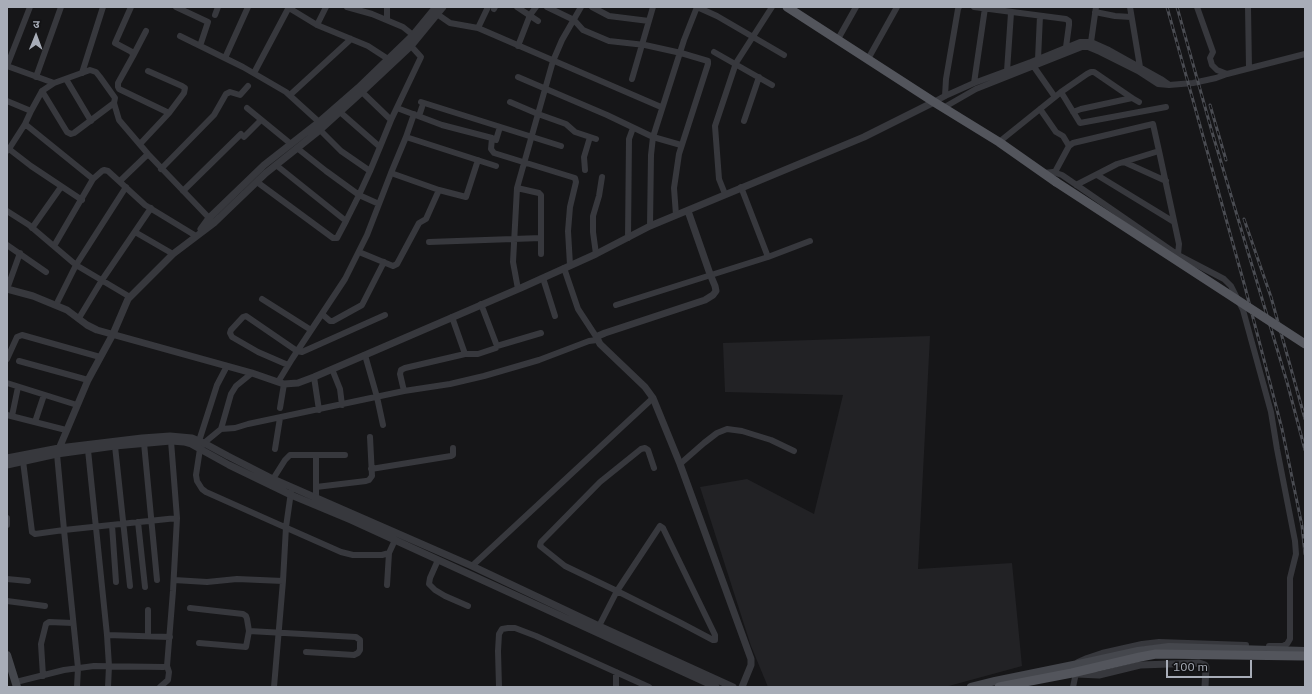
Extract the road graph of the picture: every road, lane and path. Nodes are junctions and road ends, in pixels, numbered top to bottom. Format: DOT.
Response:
graph roads {
  1 [pos="30,7"];
  2 [pos="61,7"];
  3 [pos="103,7"];
  4 [pos="132,7"];
  5 [pos="176,7"];
  6 [pos="218,7"];
  7 [pos="248,7"];
  8 [pos="289,7"];
  9 [pos="326,7"];
  10 [pos="347,7"];
  11 [pos="387,7"];
  12 [pos="443,7"];
  13 [pos="517,7"];
  14 [pos="536,7"];
  15 [pos="547,7"];
  16 [pos="581,7"];
  17 [pos="592,7"];
  18 [pos="653,7"];
  19 [pos="697,7"];
  20 [pos="772,7"];
  21 [pos="787,7"];
  22 [pos="856,7"];
  23 [pos="897,7"];
  24 [pos="959,7"];
  25 [pos="974,7"];
  26 [pos="1130,7"];
  27 [pos="1197,7"];
  28 [pos="1248,7"];
  29 [pos="492,8"];
  30 [pos="985,8"];
  31 [pos="1096,10"];
  32 [pos="437,11"];
  33 [pos="1011,13"];
  34 [pos="215,15"];
  35 [pos="530,16"];
  36 [pos="1040,16"];
  37 [pos="1131,17"];
  38 [pos="387,20"];
  39 [pos="574,20"];
  40 [pos="538,21"];
  41 [pos="648,21"];
  42 [pos="317,25"];
  43 [pos="478,28"];
  44 [pos="146,31"];
  45 [pos="413,35"];
  46 [pos="180,36"];
  47 [pos="752,36"];
  48 [pos="350,39"];
  49 [pos="838,39"];
  50 [pos="1091,42"];
  51 [pos="641,44"];
  52 [pos="200,46"];
  53 [pos="411,46"];
  54 [pos="518,46"];
  55 [pos="1066,47"];
  56 [pos="714,52"];
  57 [pos="681,53"];
  58 [pos="1305,54"];
  59 [pos="784,55"];
  60 [pos="133,56"];
  61 [pos="225,58"];
  62 [pos="388,59"];
  63 [pos="868,59"];
  64 [pos="1038,59"];
  65 [pos="553,61"];
  66 [pos="736,63"];
  67 [pos="1032,65"];
  68 [pos="7,66"];
  69 [pos="1140,67"];
  70 [pos="1249,68"];
  71 [pos="148,71"];
  72 [pos="1007,71"];
  73 [pos="82,73"];
  74 [pos="254,73"];
  75 [pos="1227,74"];
  76 [pos="36,77"];
  77 [pos="518,77"];
  78 [pos="759,77"];
  79 [pos="66,79"];
  80 [pos="632,79"];
  81 [pos="54,83"];
  82 [pos="974,83"];
  83 [pos="772,85"];
  84 [pos="1169,85"];
  85 [pos="248,86"];
  86 [pos="545,88"];
  87 [pos="42,91"];
  88 [pos="362,92"];
  89 [pos="1060,92"];
  90 [pos="290,95"];
  91 [pos="945,96"];
  92 [pos="1055,97"];
  93 [pos="1132,98"];
  94 [pos="7,100"];
  95 [pos="510,102"];
  96 [pos="934,102"];
  97 [pos="1139,102"];
  98 [pos="114,103"];
  99 [pos="1166,107"];
  100 [pos="247,108"];
  101 [pos="397,108"];
  102 [pos="662,108"];
  103 [pos="942,108"];
  104 [pos="1040,109"];
  105 [pos="30,110"];
  106 [pos="340,112"];
  107 [pos="1073,112"];
  108 [pos="169,113"];
  109 [pos="538,114"];
  110 [pos="416,115"];
  111 [pos="261,120"];
  112 [pos="391,120"];
  113 [pos="91,121"];
  114 [pos="744,121"];
  115 [pos="319,122"];
  116 [pos="25,124"];
  117 [pos="500,127"];
  118 [pos="633,128"];
  119 [pos="320,130"];
  120 [pos="653,136"];
  121 [pos="406,137"];
  122 [pos="532,137"];
  123 [pos="496,140"];
  124 [pos="998,142"];
  125 [pos="140,144"];
  126 [pos="681,145"];
  127 [pos="294,146"];
  128 [pos="561,146"];
  129 [pos="1069,146"];
  130 [pos="380,147"];
  131 [pos="8,150"];
  132 [pos="1159,151"];
  133 [pos="148,154"];
  134 [pos="478,160"];
  135 [pos="524,162"];
  136 [pos="1124,162"];
  137 [pos="276,165"];
  138 [pos="496,166"];
  139 [pos="161,169"];
  140 [pos="370,170"];
  141 [pos="585,170"];
  142 [pos="391,173"];
  143 [pos="1098,175"];
  144 [pos="602,177"];
  145 [pos="1056,177"];
  146 [pos="93,179"];
  147 [pos="120,181"];
  148 [pos="1166,181"];
  149 [pos="257,182"];
  150 [pos="1076,185"];
  151 [pos="62,187"];
  152 [pos="741,187"];
  153 [pos="126,188"];
  154 [pos="517,188"];
  155 [pos="439,190"];
  156 [pos="183,191"];
  157 [pos="725,194"];
  158 [pos="359,195"];
  159 [pos="82,200"];
  160 [pos="379,204"];
  161 [pos="151,208"];
  162 [pos="7,211"];
  163 [pos="688,211"];
  164 [pos="676,215"];
  165 [pos="211,220"];
  166 [pos="346,221"];
  167 [pos="1174,222"];
  168 [pos="650,226"];
  169 [pos="32,228"];
  170 [pos="135,232"];
  171 [pos="196,236"];
  172 [pos="514,238"];
  173 [pos="541,238"];
  174 [pos="628,238"];
  175 [pos="810,241"];
  176 [pos="429,242"];
  177 [pos="7,245"];
  178 [pos="54,246"];
  179 [pos="359,252"];
  180 [pos="20,253"];
  181 [pos="173,254"];
  182 [pos="541,254"];
  183 [pos="596,254"];
  184 [pos="1178,255"];
  185 [pos="768,257"];
  186 [pos="384,262"];
  187 [pos="76,265"];
  188 [pos="567,266"];
  189 [pos="46,272"];
  190 [pos="710,274"];
  191 [pos="543,278"];
  192 [pos="102,280"];
  193 [pos="518,288"];
  194 [pos="7,289"];
  195 [pos="130,297"];
  196 [pos="262,299"];
  197 [pos="481,304"];
  198 [pos="56,305"];
  199 [pos="616,305"];
  200 [pos="322,314"];
  201 [pos="385,315"];
  202 [pos="555,316"];
  203 [pos="452,317"];
  204 [pos="79,318"];
  205 [pos="311,330"];
  206 [pos="541,333"];
  207 [pos="113,334"];
  208 [pos="597,339"];
  209 [pos="1305,344"];
  210 [pos="497,346"];
  211 [pos="297,351"];
  212 [pos="465,354"];
  213 [pos="365,355"];
  214 [pos="100,357"];
  215 [pos="7,359"];
  216 [pos="19,361"];
  217 [pos="288,365"];
  218 [pos="227,366"];
  219 [pos="332,369"];
  220 [pos="252,373"];
  221 [pos="314,377"];
  222 [pos="88,380"];
  223 [pos="7,383"];
  224 [pos="281,383"];
  225 [pos="18,387"];
  226 [pos="404,391"];
  227 [pos="44,395"];
  228 [pos="377,397"];
  229 [pos="653,398"];
  230 [pos="77,405"];
  231 [pos="342,405"];
  232 [pos="280,408"];
  233 [pos="319,410"];
  234 [pos="10,416"];
  235 [pos="280,418"];
  236 [pos="35,422"];
  237 [pos="383,425"];
  238 [pos="221,429"];
  239 [pos="66,430"];
  240 [pos="370,437"];
  241 [pos="171,441"];
  242 [pos="202,442"];
  243 [pos="144,443"];
  244 [pos="115,446"];
  245 [pos="453,448"];
  246 [pos="200,449"];
  247 [pos="275,449"];
  248 [pos="88,450"];
  249 [pos="58,451"];
  250 [pos="794,451"];
  251 [pos="345,455"];
  252 [pos="316,456"];
  253 [pos="7,458"];
  254 [pos="24,461"];
  255 [pos="7,464"];
  256 [pos="680,464"];
  257 [pos="654,468"];
  258 [pos="371,469"];
  259 [pos="273,479"];
  260 [pos="316,487"];
  261 [pos="291,491"];
  262 [pos="316,498"];
  263 [pos="7,518"];
  264 [pos="177,518"];
  265 [pos="152,521"];
  266 [pos="138,522"];
  267 [pos="124,524"];
  268 [pos="7,525"];
  269 [pos="112,525"];
  270 [pos="97,526"];
  271 [pos="286,527"];
  272 [pos="64,530"];
  273 [pos="395,540"];
  274 [pos="389,553"];
  275 [pos="438,560"];
  276 [pos="472,566"];
  277 [pos="7,579"];
  278 [pos="157,580"];
  279 [pos="174,580"];
  280 [pos="28,581"];
  281 [pos="283,581"];
  282 [pos="116,582"];
  283 [pos="387,584"];
  284 [pos="130,586"];
  285 [pos="145,587"];
  286 [pos="617,591"];
  287 [pos="7,601"];
  288 [pos="45,606"];
  289 [pos="468,606"];
  290 [pos="190,608"];
  291 [pos="148,610"];
  292 [pos="73,623"];
  293 [pos="599,626"];
  294 [pos="249,631"];
  295 [pos="278,633"];
  296 [pos="107,635"];
  297 [pos="148,636"];
  298 [pos="170,637"];
  299 [pos="199,643"];
  300 [pos="1305,651"];
  301 [pos="306,652"];
  302 [pos="7,655"];
  303 [pos="1305,656"];
  304 [pos="109,666"];
  305 [pos="168,666"];
  306 [pos="1088,666"];
  307 [pos="78,668"];
  308 [pos="1074,670"];
  309 [pos="616,672"];
  310 [pos="43,676"];
  311 [pos="17,685"];
  312 [pos="77,687"];
  313 [pos="108,687"];
  314 [pos="160,687"];
  315 [pos="274,687"];
  316 [pos="499,687"];
  317 [pos="616,687"];
  318 [pos="649,687"];
  319 [pos="716,687"];
  320 [pos="733,687"];
  321 [pos="742,687"];
  322 [pos="971,687"];
  323 [pos="999,687"];
  324 [pos="1073,687"];
  325 [pos="1205,687"];
  1 -- 68 [label="street"];
  2 -- 76 [label="street"];
  3 -- 73 [label="street"];
  4 -- 60 [label="street"];
  5 -- 52 [label="street"];
  6 -- 34 [label="street"];
  7 -- 61 [label="street"];
  8 -- 42 [label="street"];
  8 -- 74 [label="street"];
  9 -- 42 [label="street"];
  10 -- 38 [label="street"];
  11 -- 38 [label="street"];
  12 -- 32 [label="street"];
  13 -- 35 [label="street"];
  14 -- 35 [label="street"];
  15 -- 39 [label="street"];
  16 -- 39 [label="street"];
  17 -- 41 [label="street"];
  18 -- 41 [label="street"];
  19 -- 47 [label="street"];
  19 -- 57 [label="street"];
  20 -- 47 [label="street"];
  21 -- 49 [label="main road"];
  22 -- 49 [label="street"];
  23 -- 63 [label="street"];
  24 -- 91 [label="street"];
  25 -- 30 [label="street"];
  26 -- 37 [label="street"];
  27 -- 75 [label="street"];
  28 -- 70 [label="street"];
  29 -- 43 [label="street"];
  30 -- 33 [label="street"];
  30 -- 82 [label="street"];
  31 -- 37 [label="street"];
  31 -- 50 [label="street"];
  32 -- 43 [label="street"];
  32 -- 45 [label="street"];
  32 -- 53 [label="street"];
  33 -- 36 [label="street"];
  33 -- 72 [label="street"];
  35 -- 40 [label="street"];
  35 -- 54 [label="street"];
  36 -- 55 [label="street"];
  36 -- 64 [label="street"];
  37 -- 69 [label="street"];
  38 -- 45 [label="street"];
  39 -- 51 [label="street"];
  39 -- 65 [label="street"];
  41 -- 51 [label="street"];
  42 -- 48 [label="street"];
  43 -- 54 [label="street"];
  44 -- 60 [label="street"];
  45 -- 62 [label="street"];
  46 -- 52 [label="street"];
  47 -- 59 [label="street"];
  47 -- 66 [label="street"];
  48 -- 62 [label="street"];
  48 -- 90 [label="street"];
  49 -- 63 [label="main road"];
  50 -- 55 [label="street"];
  50 -- 69 [label="street"];
  51 -- 57 [label="street"];
  51 -- 80 [label="street"];
  52 -- 61 [label="street"];
  53 -- 88 [label="street"];
  53 -- 101 [label="street"];
  54 -- 65 [label="street"];
  55 -- 64 [label="street"];
  56 -- 66 [label="street"];
  57 -- 102 [label="street"];
  57 -- 126 [label="street"];
  58 -- 70 [label="street"];
  60 -- 108 [label="street"];
  61 -- 74 [label="street"];
  62 -- 115 [label="street"];
  63 -- 96 [label="main road"];
  64 -- 67 [label="street"];
  65 -- 86 [label="street"];
  65 -- 102 [label="street"];
  66 -- 78 [label="street"];
  66 -- 157 [label="street"];
  67 -- 72 [label="street"];
  67 -- 84 [label="street"];
  67 -- 92 [label="street"];
  67 -- 103 [label="street"];
  68 -- 76 [label="street"];
  69 -- 84 [label="street"];
  70 -- 75 [label="street"];
  71 -- 108 [label="street"];
  72 -- 82 [label="street"];
  73 -- 79 [label="street"];
  73 -- 98 [label="street"];
  74 -- 90 [label="street"];
  75 -- 84 [label="street"];
  76 -- 81 [label="street"];
  77 -- 86 [label="street"];
  78 -- 83 [label="street"];
  78 -- 114 [label="street"];
  79 -- 81 [label="street"];
  79 -- 113 [label="street"];
  81 -- 87 [label="street"];
  82 -- 91 [label="street"];
  85 -- 139 [label="street"];
  86 -- 109 [label="street"];
  86 -- 118 [label="street"];
  87 -- 105 [label="street"];
  87 -- 113 [label="street"];
  88 -- 106 [label="street"];
  88 -- 112 [label="street"];
  89 -- 92 [label="street"];
  89 -- 93 [label="street"];
  89 -- 107 [label="street"];
  90 -- 115 [label="street"];
  91 -- 96 [label="street"];
  92 -- 104 [label="street"];
  93 -- 97 [label="street"];
  93 -- 107 [label="street"];
  94 -- 105 [label="street"];
  95 -- 109 [label="street"];
  96 -- 103 [label="main road"];
  96 -- 152 [label="street"];
  98 -- 113 [label="street"];
  98 -- 125 [label="street"];
  99 -- 107 [label="street"];
  100 -- 111 [label="street"];
  101 -- 110 [label="street"];
  101 -- 112 [label="street"];
  102 -- 120 [label="street"];
  103 -- 124 [label="main road"];
  104 -- 124 [label="street"];
  104 -- 129 [label="street"];
  105 -- 116 [label="street"];
  106 -- 119 [label="street"];
  106 -- 130 [label="street"];
  108 -- 125 [label="street"];
  109 -- 122 [label="street"];
  109 -- 141 [label="street"];
  110 -- 117 [label="street"];
  110 -- 121 [label="street"];
  110 -- 135 [label="street"];
  111 -- 127 [label="street"];
  111 -- 156 [label="street"];
  112 -- 130 [label="street"];
  115 -- 127 [label="street"];
  116 -- 131 [label="street"];
  116 -- 146 [label="street"];
  117 -- 122 [label="street"];
  117 -- 123 [label="street"];
  118 -- 120 [label="street"];
  118 -- 174 [label="street"];
  119 -- 127 [label="street"];
  119 -- 140 [label="street"];
  120 -- 126 [label="street"];
  120 -- 168 [label="street"];
  121 -- 134 [label="street"];
  121 -- 142 [label="street"];
  122 -- 128 [label="street"];
  122 -- 135 [label="street"];
  124 -- 145 [label="main road"];
  125 -- 133 [label="street"];
  126 -- 164 [label="street"];
  127 -- 137 [label="street"];
  127 -- 158 [label="street"];
  127 -- 165 [label="street"];
  129 -- 132 [label="street"];
  129 -- 145 [label="street"];
  130 -- 140 [label="street"];
  131 -- 151 [label="street"];
  132 -- 136 [label="street"];
  132 -- 148 [label="street"];
  133 -- 139 [label="street"];
  133 -- 147 [label="street"];
  134 -- 138 [label="street"];
  134 -- 155 [label="street"];
  135 -- 154 [label="street"];
  135 -- 188 [label="street"];
  136 -- 143 [label="street"];
  136 -- 148 [label="street"];
  137 -- 149 [label="street"];
  137 -- 166 [label="street"];
  139 -- 156 [label="street"];
  140 -- 158 [label="street"];
  142 -- 155 [label="street"];
  142 -- 160 [label="street"];
  143 -- 150 [label="street"];
  143 -- 167 [label="street"];
  144 -- 183 [label="street"];
  145 -- 150 [label="street"];
  145 -- 209 [label="main road, bridge"];
  146 -- 147 [label="street"];
  146 -- 159 [label="street"];
  147 -- 153 [label="street"];
  148 -- 167 [label="street"];
  149 -- 165 [label="street"];
  149 -- 166 [label="street"];
  150 -- 184 [label="street"];
  151 -- 159 [label="street"];
  151 -- 169 [label="street"];
  152 -- 157 [label="street"];
  152 -- 185 [label="street"];
  153 -- 161 [label="street"];
  153 -- 187 [label="street"];
  154 -- 172 [label="street"];
  154 -- 173 [label="street"];
  155 -- 186 [label="street"];
  156 -- 165 [label="street"];
  157 -- 163 [label="street"];
  158 -- 160 [label="street"];
  158 -- 166 [label="street"];
  159 -- 178 [label="street"];
  160 -- 179 [label="street"];
  161 -- 170 [label="street"];
  161 -- 171 [label="street"];
  162 -- 169 [label="street"];
  163 -- 164 [label="street"];
  163 -- 190 [label="street"];
  164 -- 168 [label="street"];
  165 -- 171 [label="street"];
  167 -- 184 [label="street"];
  168 -- 174 [label="street"];
  169 -- 178 [label="street"];
  170 -- 181 [label="street"];
  170 -- 192 [label="street"];
  171 -- 181 [label="street"];
  172 -- 173 [label="street"];
  172 -- 176 [label="street"];
  172 -- 193 [label="street"];
  173 -- 182 [label="street"];
  174 -- 183 [label="street"];
  175 -- 185 [label="street"];
  177 -- 180 [label="street"];
  178 -- 187 [label="street"];
  179 -- 186 [label="street"];
  179 -- 200 [label="street"];
  180 -- 189 [label="street"];
  180 -- 194 [label="street"];
  181 -- 195 [label="street"];
  183 -- 188 [label="street"];
  184 -- 308 [label="street"];
  185 -- 190 [label="street"];
  186 -- 200 [label="street"];
  187 -- 192 [label="street"];
  187 -- 198 [label="street"];
  188 -- 191 [label="street"];
  188 -- 208 [label="street"];
  190 -- 199 [label="street"];
  190 -- 208 [label="street"];
  191 -- 193 [label="street"];
  191 -- 202 [label="street"];
  192 -- 195 [label="street"];
  192 -- 204 [label="street"];
  193 -- 197 [label="street"];
  194 -- 198 [label="street"];
  195 -- 207 [label="street"];
  196 -- 205 [label="street"];
  197 -- 203 [label="street"];
  197 -- 210 [label="street"];
  198 -- 204 [label="street"];
  200 -- 205 [label="street"];
  201 -- 211 [label="street"];
  203 -- 212 [label="street"];
  203 -- 213 [label="street"];
  204 -- 207 [label="street"];
  205 -- 211 [label="street"];
  206 -- 210 [label="street"];
  207 -- 214 [label="street"];
  207 -- 218 [label="street"];
  208 -- 226 [label="street"];
  208 -- 229 [label="street"];
  210 -- 212 [label="street"];
  211 -- 217 [label="street"];
  211 -- 217 [label="street"];
  212 -- 226 [label="street"];
  213 -- 219 [label="street"];
  213 -- 228 [label="street"];
  214 -- 215 [label="street"];
  214 -- 222 [label="street"];
  216 -- 222 [label="street"];
  217 -- 224 [label="street"];
  218 -- 220 [label="street"];
  218 -- 242 [label="street"];
  219 -- 221 [label="street"];
  219 -- 231 [label="street"];
  220 -- 224 [label="street"];
  220 -- 238 [label="street"];
  221 -- 224 [label="street"];
  221 -- 233 [label="street"];
  222 -- 230 [label="street"];
  223 -- 225 [label="street"];
  224 -- 232 [label="street"];
  225 -- 227 [label="street"];
  225 -- 234 [label="street"];
  226 -- 228 [label="street"];
  227 -- 230 [label="street"];
  227 -- 236 [label="street"];
  228 -- 231 [label="street"];
  228 -- 237 [label="street"];
  229 -- 256 [label="street"];
  229 -- 276 [label="street"];
  230 -- 239 [label="street"];
  231 -- 233 [label="street"];
  233 -- 235 [label="street"];
  234 -- 236 [label="street"];
  235 -- 238 [label="street"];
  235 -- 247 [label="street"];
  236 -- 239 [label="street"];
  238 -- 242 [label="street"];
  239 -- 249 [label="street"];
  240 -- 258 [label="street"];
  241 -- 243 [label="street"];
  241 -- 246 [label="street"];
  241 -- 264 [label="street"];
  242 -- 246 [label="street"];
  242 -- 249 [label="street"];
  242 -- 259 [label="street"];
  243 -- 244 [label="street"];
  243 -- 265 [label="street"];
  244 -- 248 [label="street"];
  244 -- 267 [label="street"];
  245 -- 258 [label="street"];
  246 -- 261 [label="street"];
  246 -- 271 [label="street"];
  248 -- 249 [label="street"];
  248 -- 270 [label="street"];
  249 -- 253 [label="street"];
  249 -- 254 [label="street"];
  249 -- 272 [label="street"];
  250 -- 256 [label="street"];
  251 -- 252 [label="street"];
  252 -- 259 [label="street"];
  252 -- 260 [label="street"];
  254 -- 255 [label="street"];
  254 -- 272 [label="street"];
  256 -- 321 [label="street"];
  257 -- 286 [label="street"];
  258 -- 260 [label="street"];
  259 -- 261 [label="street"];
  260 -- 262 [label="street"];
  261 -- 262 [label="street"];
  261 -- 271 [label="street"];
  261 -- 273 [label="street"];
  262 -- 276 [label="street"];
  263 -- 268 [label="street"];
  264 -- 265 [label="street"];
  264 -- 279 [label="street"];
  265 -- 266 [label="street"];
  265 -- 278 [label="street"];
  266 -- 267 [label="street"];
  266 -- 285 [label="street"];
  267 -- 269 [label="street"];
  267 -- 284 [label="street"];
  269 -- 270 [label="street"];
  269 -- 282 [label="street"];
  270 -- 272 [label="street"];
  270 -- 296 [label="street"];
  271 -- 274 [label="street"];
  271 -- 281 [label="street"];
  272 -- 292 [label="street"];
  273 -- 274 [label="street"];
  273 -- 275 [label="street"];
  274 -- 283 [label="street"];
  275 -- 289 [label="street"];
  275 -- 319 [label="street"];
  276 -- 293 [label="street"];
  277 -- 280 [label="street"];
  279 -- 281 [label="street"];
  279 -- 298 [label="street"];
  281 -- 295 [label="street"];
  286 -- 286 [label="street"];
  286 -- 293 [label="street"];
  287 -- 288 [label="street"];
  290 -- 294 [label="street"];
  291 -- 297 [label="street"];
  292 -- 307 [label="street"];
  292 -- 310 [label="street"];
  293 -- 320 [label="street"];
  294 -- 295 [label="street"];
  294 -- 299 [label="street"];
  295 -- 301 [label="street"];
  295 -- 315 [label="street"];
  296 -- 297 [label="street"];
  296 -- 304 [label="street"];
  297 -- 298 [label="street"];
  298 -- 305 [label="street"];
  300 -- 306 [label="main road"];
  302 -- 311 [label="main road"];
  303 -- 306 [label="main road"];
  304 -- 305 [label="street"];
  304 -- 307 [label="street"];
  304 -- 313 [label="street"];
  305 -- 314 [label="street"];
  306 -- 308 [label="main road"];
  307 -- 310 [label="street"];
  307 -- 312 [label="street"];
  308 -- 322 [label="main road"];
  308 -- 323 [label="main road"];
  308 -- 324 [label="street"];
  308 -- 325 [label="street"];
  309 -- 316 [label="street"];
  309 -- 317 [label="street"];
  309 -- 318 [label="street"];
  310 -- 311 [label="street"];
}
